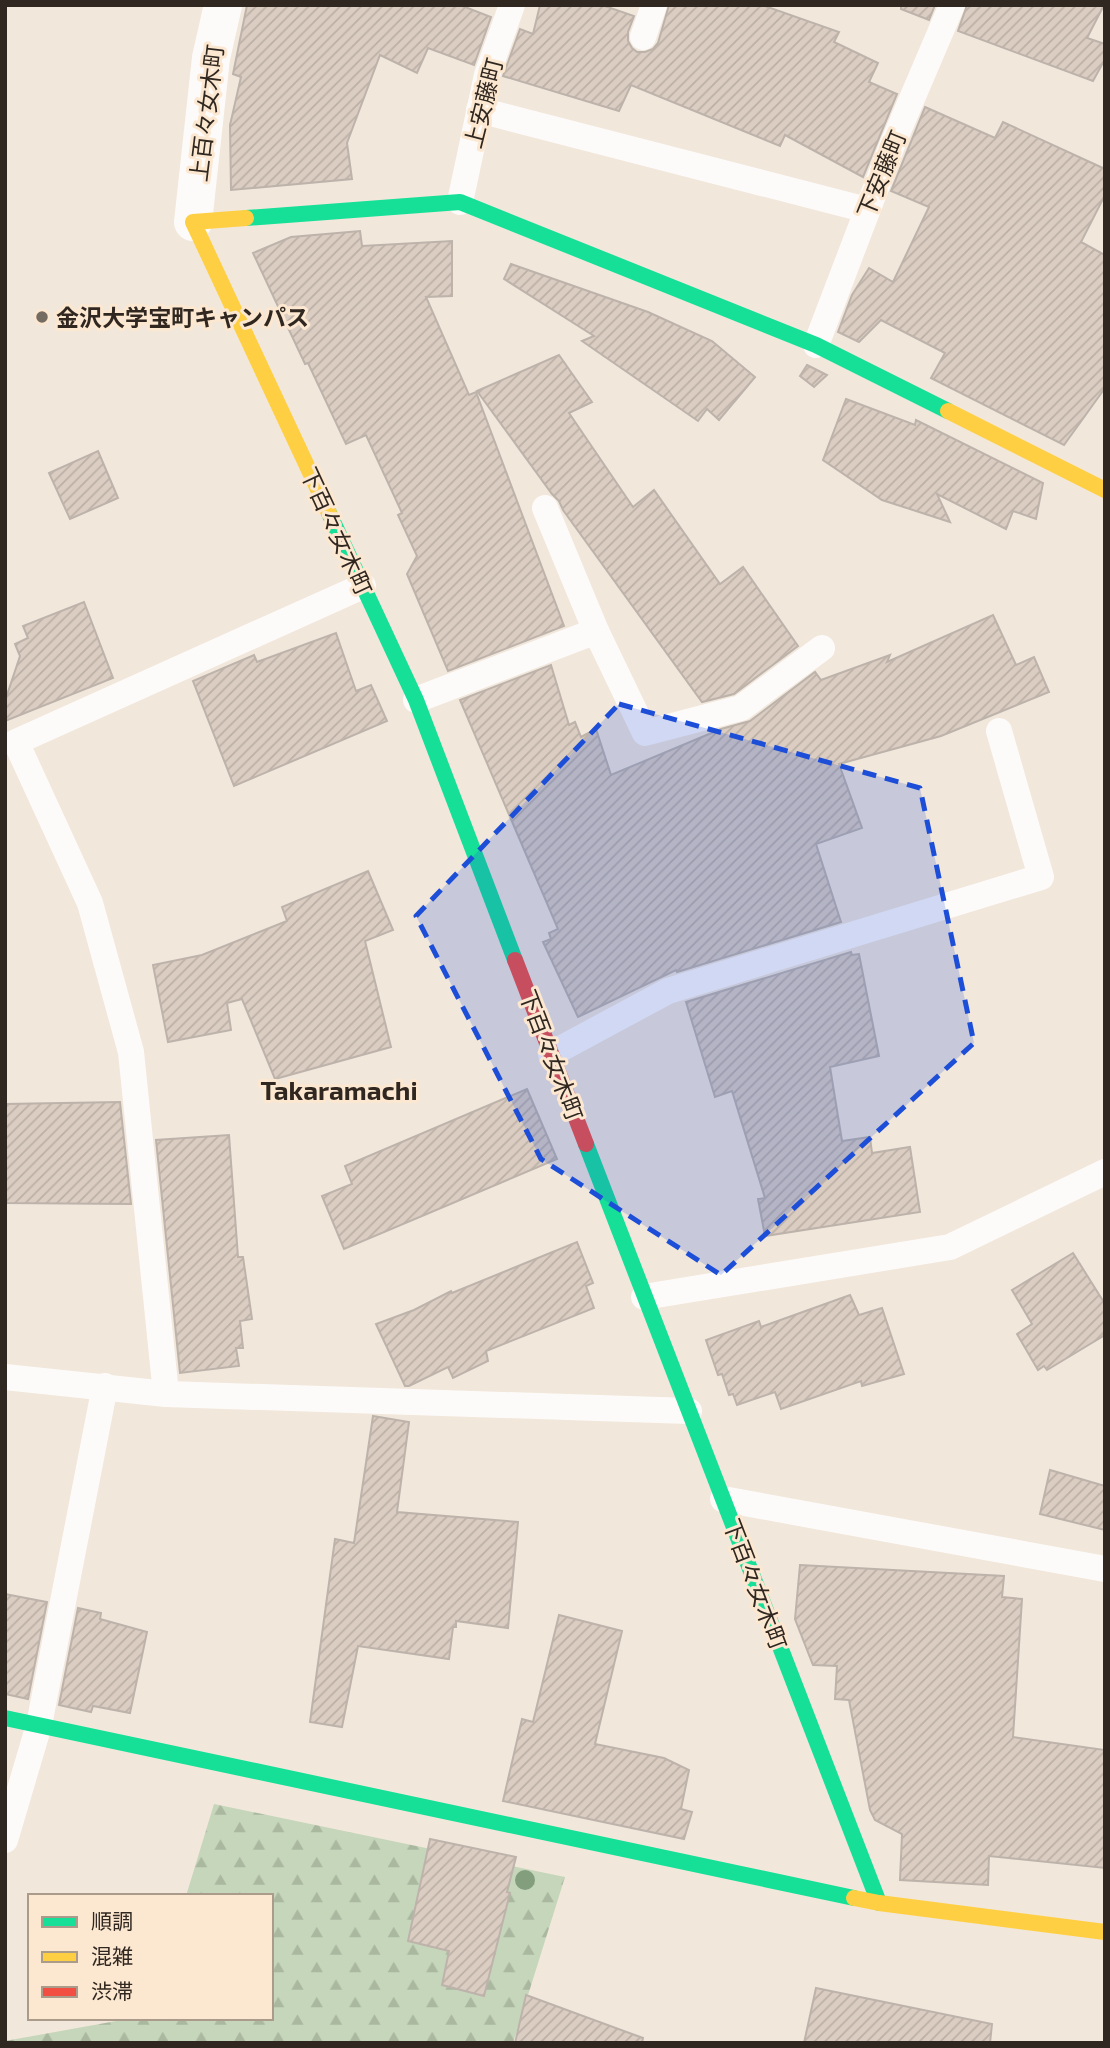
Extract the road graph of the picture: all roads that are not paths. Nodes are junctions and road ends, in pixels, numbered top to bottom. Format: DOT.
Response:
graph roads {
  1 [pos="223,5"];
  2 [pos="512,5"];
  3 [pos="654,5"];
  4 [pos="952,5"];
  5 [pos="643,37"];
  6 [pos="479,110"];
  7 [pos="460,202"];
  8 [pos="867,209"];
  9 [pos="193,222"];
  10 [pos="816,345"];
  11 [pos="1105,490"];
  12 [pos="545,508"];
  13 [pos="363,586"];
  14 [pos="596,631"];
  15 [pos="822,648"];
  16 [pos="416,700"];
  17 [pos="999,731"];
  18 [pos="551,1054"];
  19 [pos="1105,1172"];
  20 [pos="644,1297"];
  21 [pos="5,1377"];
  22 [pos="105,1386"];
  23 [pos="166,1394"];
  24 [pos="689,1411"];
  25 [pos="723,1499"];
  26 [pos="1105,1569"];
  27 [pos="5,1717"];
  28 [pos="39,1725"];
  29 [pos="5,1840"];
  30 [pos="879,1903"];
  31 [pos="1105,1932"];
  1 -- 9 [label="street, 上百々女木町"];
  2 -- 6 [label="lane, 上安藤町"];
  3 -- 5 [label="lane"];
  4 -- 8 [label="lane, 下安藤町"];
  6 -- 7 [label="lane, 上安藤町"];
  6 -- 8 [label="lane"];
  7 -- 9 [label="street"];
  7 -- 10 [label="street"];
  8 -- 10 [label="lane, 下安藤町"];
  9 -- 13 [label="street, 下百々女木町"];
  10 -- 11 [label="street"];
  12 -- 14 [label="lane"];
  13 -- 16 [label="street, 下百々女木町"];
  13 -- 23 [label="lane"];
  14 -- 15 [label="lane"];
  14 -- 16 [label="lane"];
  16 -- 18 [label="street, 下百々女木町"];
  17 -- 18 [label="lane"];
  18 -- 20 [label="street, 下百々女木町"];
  19 -- 20 [label="lane"];
  20 -- 24 [label="street, 下百々女木町"];
  21 -- 22 [label="lane"];
  22 -- 23 [label="lane"];
  22 -- 28 [label="lane"];
  23 -- 24 [label="lane"];
  24 -- 25 [label="street, 下百々女木町"];
  25 -- 26 [label="lane"];
  25 -- 30 [label="street, 下百々女木町"];
  27 -- 28 [label="street"];
  28 -- 29 [label="lane"];
  28 -- 30 [label="street"];
  30 -- 31 [label="street"];
}
